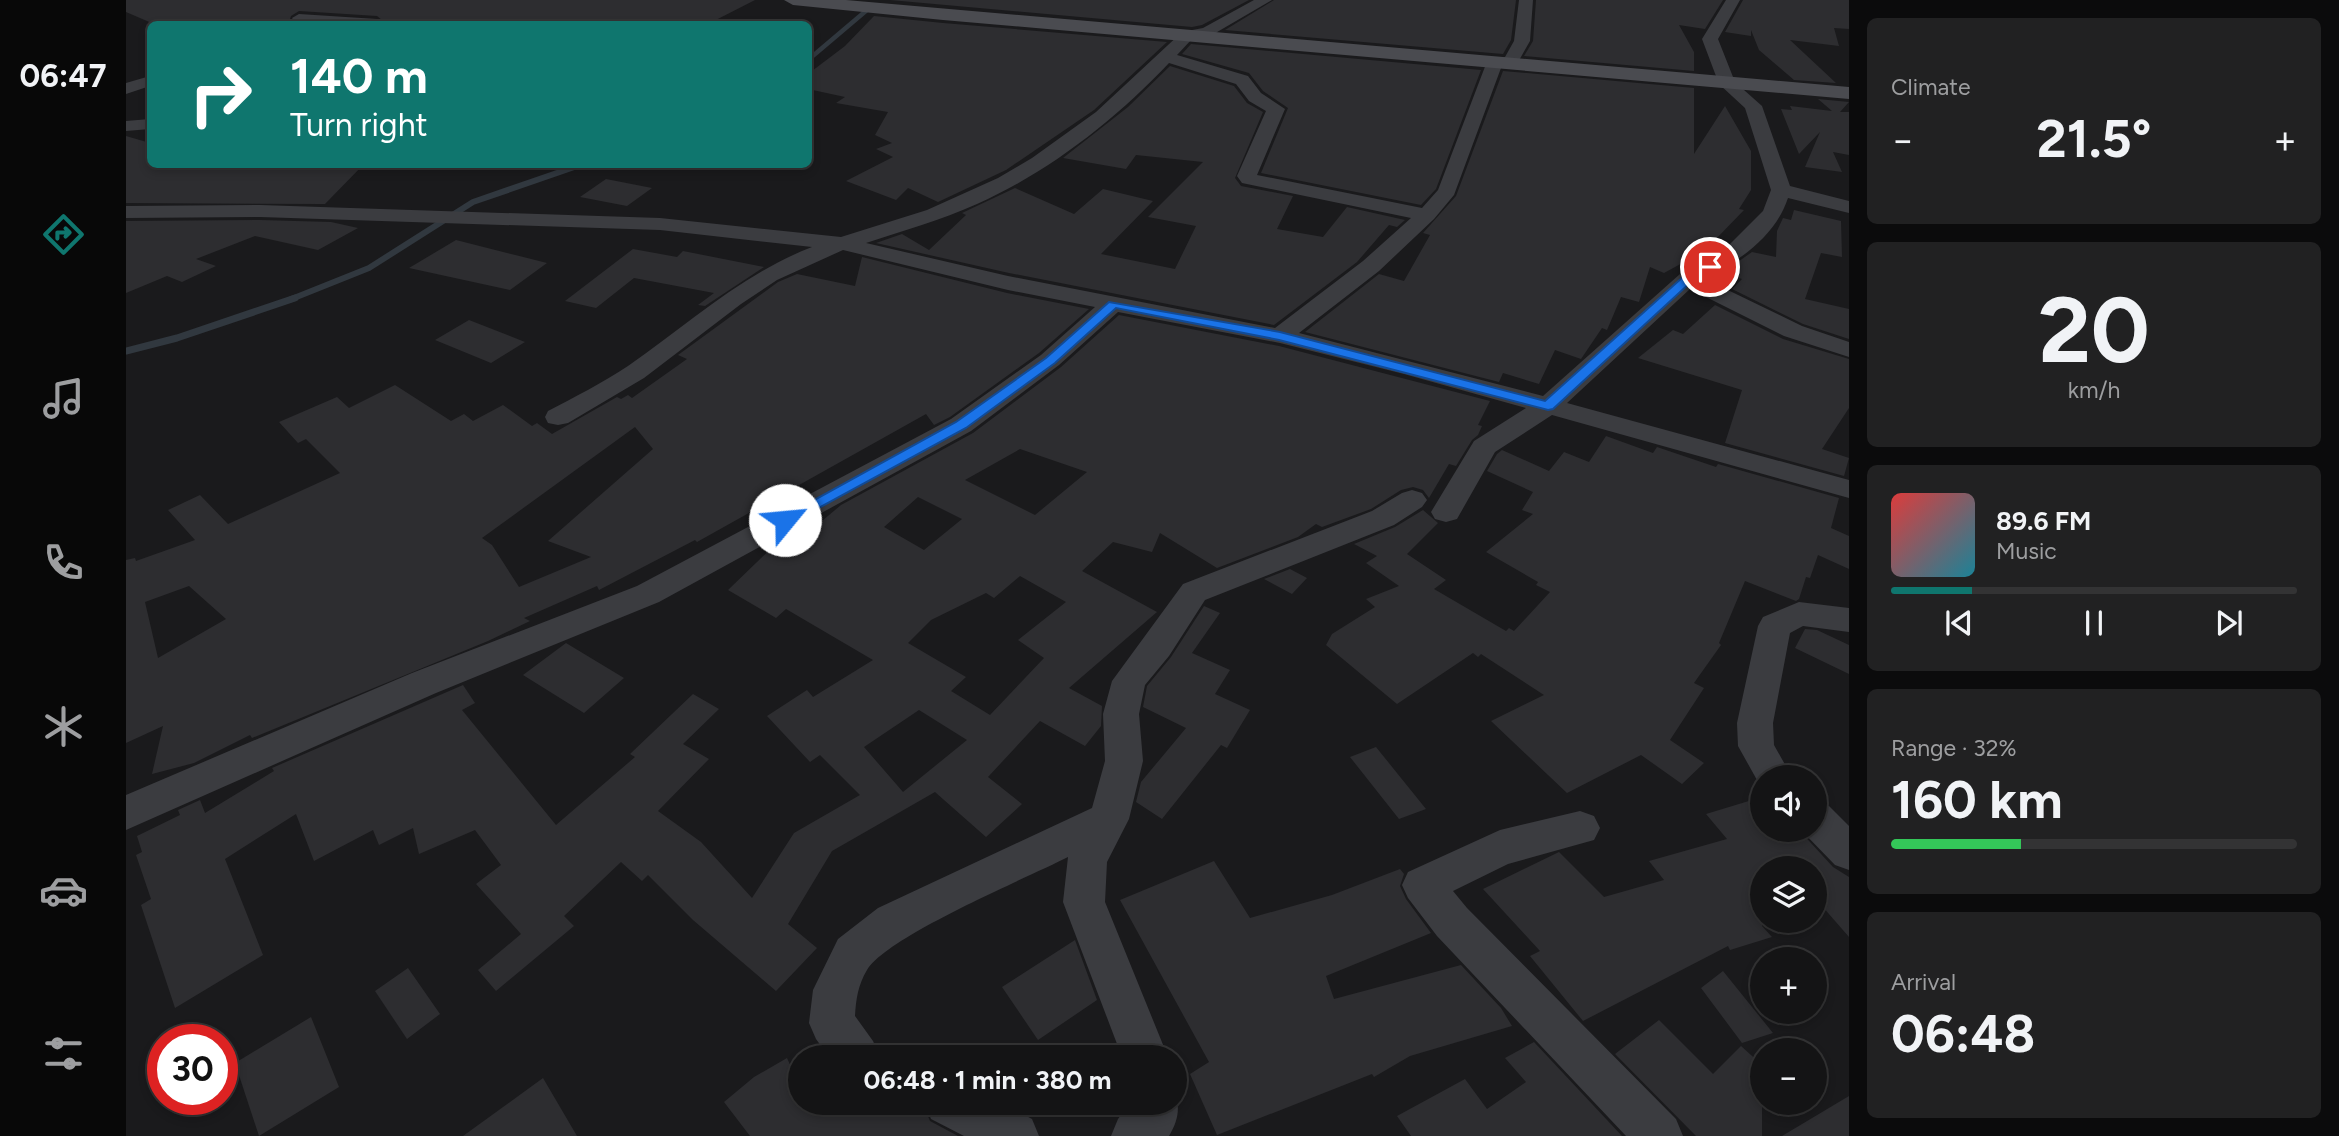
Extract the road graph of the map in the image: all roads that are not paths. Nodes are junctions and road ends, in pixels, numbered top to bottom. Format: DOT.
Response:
graph roads {
  1 [pos="793,0"];
  2 [pos="1265,0"];
  3 [pos="1526,0"];
  4 [pos="1733,0"];
  5 [pos="317,7"];
  6 [pos="292,21"];
  7 [pos="1187,35"];
  8 [pos="1166,57"];
  9 [pos="1494,64"];
  10 [pos="147,82"];
  11 [pos="1727,85"];
  12 [pos="126,89"];
  13 [pos="1849,93"];
  14 [pos="147,124"];
  15 [pos="126,126"];
  16 [pos="1781,190"];
  17 [pos="1849,208"];
  18 [pos="126,212"];
  19 [pos="1427,215"];
  20 [pos="839,243"];
  21 [pos="1688,279"];
  22 [pos="1113,304"];
  23 [pos="1280,336"];
  24 [pos="1849,350"];
  25 [pos="1548,406"];
  26 [pos="558,416"];
  27 [pos="1849,489"];
  28 [pos="1849,620"];
  29 [pos="1766,765"];
  30 [pos="126,813"];
  31 [pos="1109,819"];
  32 [pos="1580,828"];
  33 [pos="1827,830"];
  34 [pos="1849,852"];
  35 [pos="848,1045"];
  36 [pos="1139,1045"];
  37 [pos="974,1115"];
  38 [pos="1015,1136"];
  39 [pos="1659,1136"];
  1 -- 7 [label="main road"];
  2 -- 7 [label="street"];
  3 -- 9 [label="street"];
  4 -- 11 [label="street"];
  5 -- 6 [label="street"];
  7 -- 8 [label="street"];
  7 -- 9 [label="main road"];
  8 -- 19 [label="street"];
  8 -- 20 [label="street"];
  9 -- 11 [label="main road"];
  9 -- 19 [label="street"];
  10 -- 12 [label="street"];
  11 -- 13 [label="main road"];
  11 -- 16 [label="street"];
  14 -- 15 [label="street"];
  16 -- 17 [label="street"];
  16 -- 21 [label="street"];
  18 -- 20 [label="street"];
  19 -- 23 [label="street"];
  20 -- 22 [label="street"];
  20 -- 26 [label="street"];
  21 -- 24 [label="street"];
  21 -- 25 [label="street"];
  22 -- 23 [label="street"];
  22 -- 30 [label="street"];
  23 -- 25 [label="street"];
  25 -- 27 [label="street"];
  25 -- 31 [label="street"];
  28 -- 29 [label="street"];
  31 -- 35 [label="street"];
  31 -- 36 [label="street"];
  32 -- 39 [label="street"];
  33 -- 34 [label="street"];
  37 -- 38 [label="street"];
}
